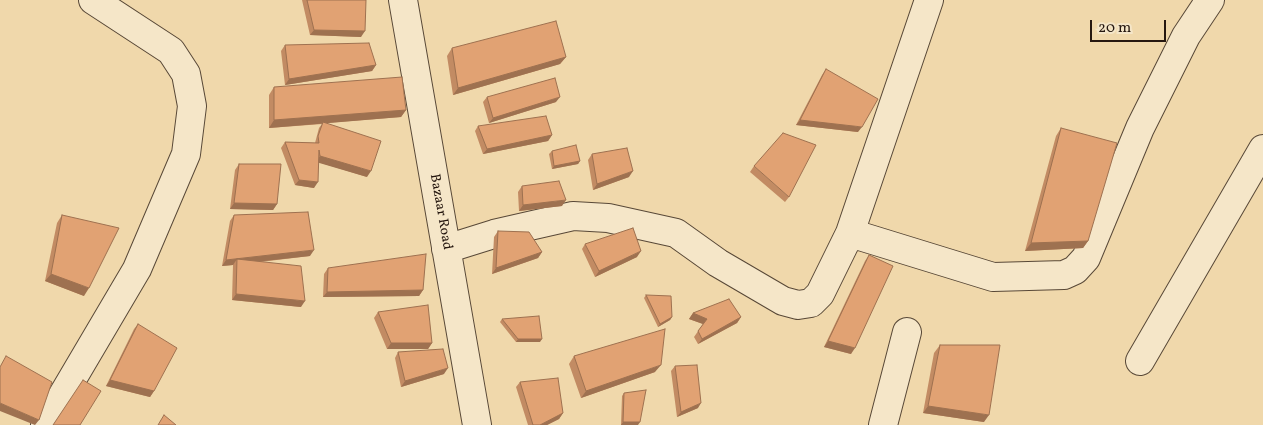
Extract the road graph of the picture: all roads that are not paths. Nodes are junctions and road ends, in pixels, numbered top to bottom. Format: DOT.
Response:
graph roads {
  1 [pos="93,0"];
  2 [pos="403,0"];
  3 [pos="929,0"];
  4 [pos="1210,0"];
  5 [pos="1263,149"];
  6 [pos="850,233"];
  7 [pos="446,249"];
  8 [pos="907,332"];
  9 [pos="1140,361"];
  10 [pos="45,425"];
  11 [pos="477,425"];
  12 [pos="883,425"];
  1 -- 10 [label="street"];
  2 -- 7 [label="street, Bazaar Road"];
  3 -- 6 [label="street"];
  4 -- 6 [label="street"];
  5 -- 9 [label="street"];
  6 -- 7 [label="street"];
  7 -- 11 [label="street, Bazaar Road"];
  8 -- 12 [label="street"];
}
